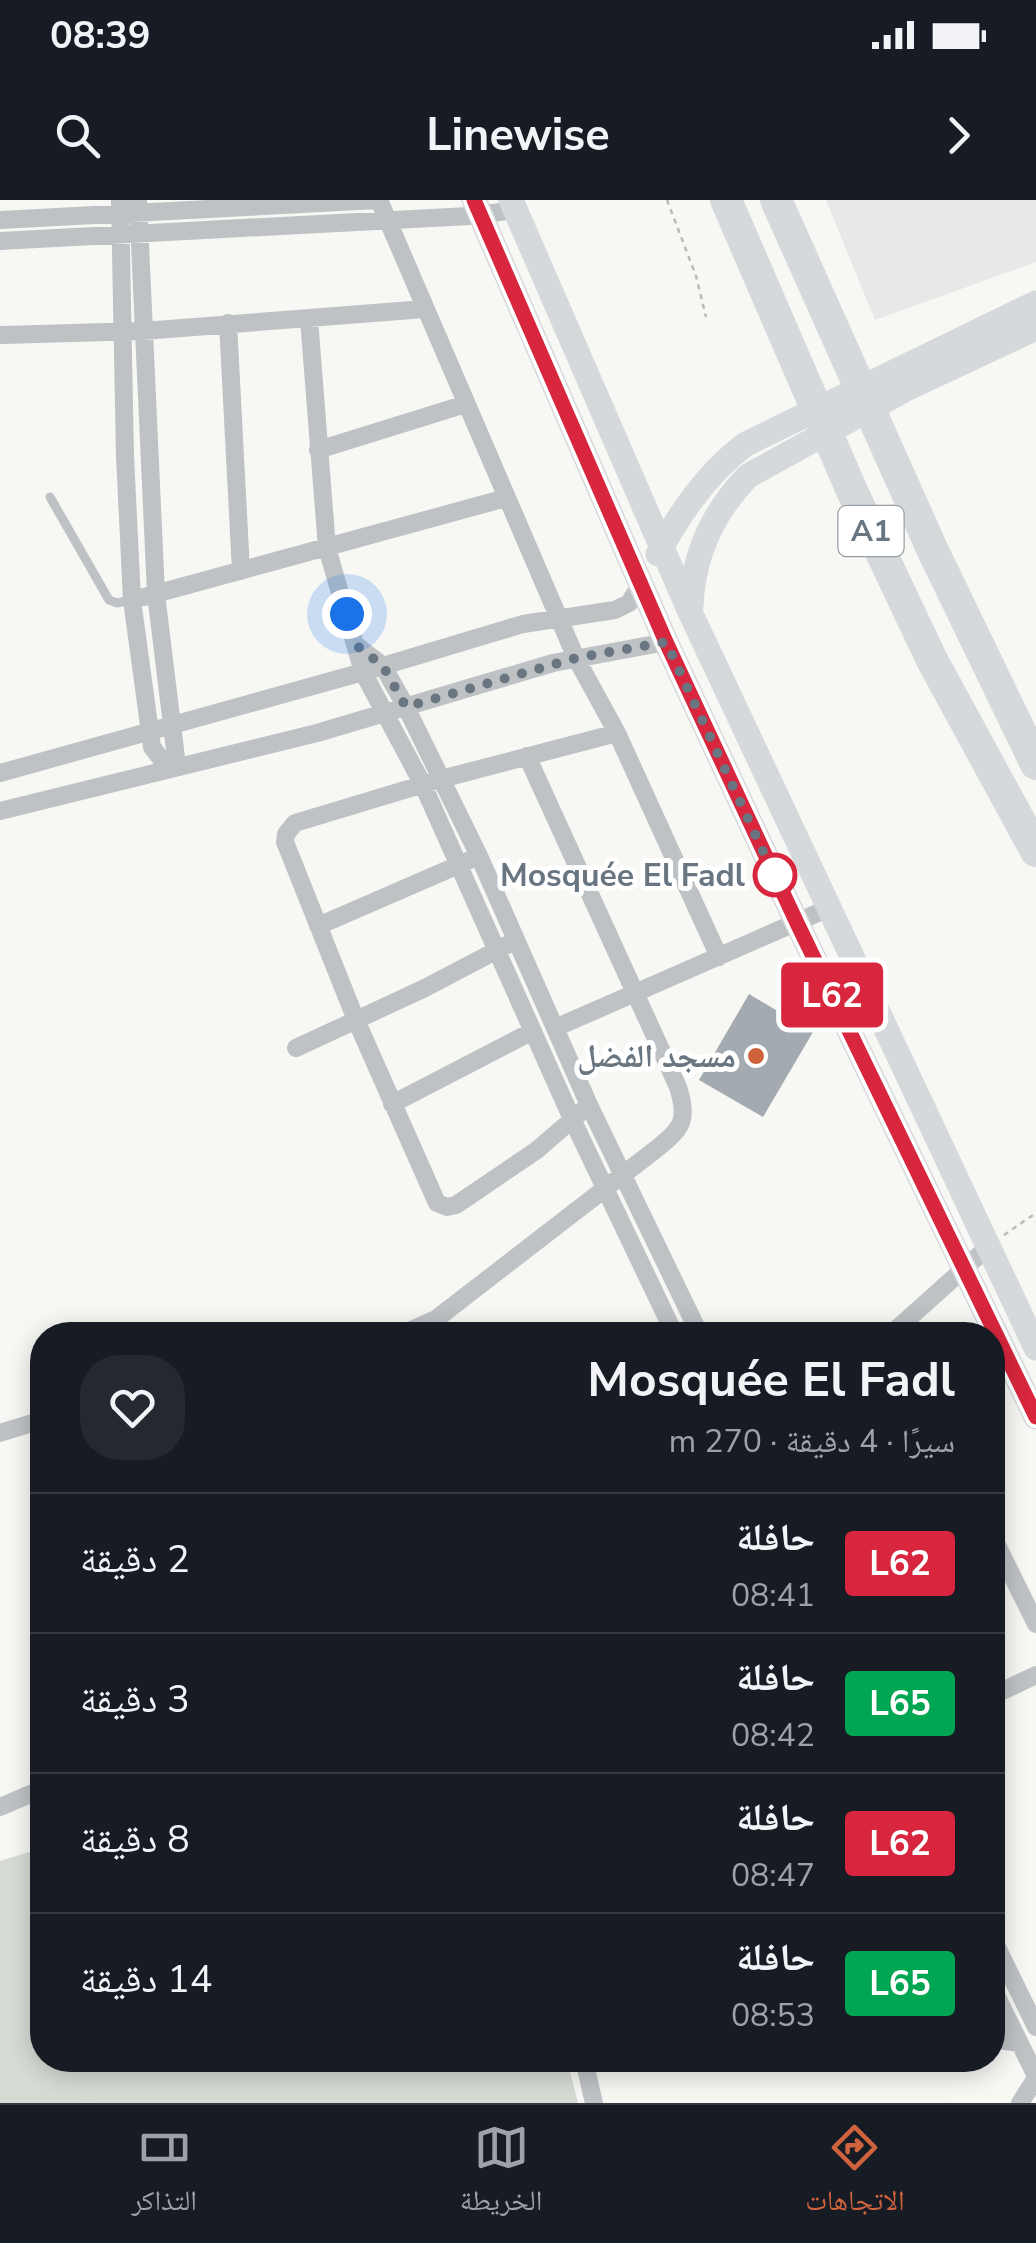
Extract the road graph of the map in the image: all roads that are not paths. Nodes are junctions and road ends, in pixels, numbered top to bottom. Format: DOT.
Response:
graph roads {
  1 [pos="379,200"];
  2 [pos="726,200"];
  3 [pos="776,200"];
  4 [pos="513,205"];
  5 [pos="129,206"];
  6 [pos="478,208"];
  7 [pos="0,220"];
  8 [pos="386,220"];
  9 [pos="130,234"];
  10 [pos="0,241"];
  11 [pos="1036,303"];
  12 [pos="426,309"];
  13 [pos="309,319"];
  14 [pos="228,323"];
  15 [pos="1036,328"];
  16 [pos="134,331"];
  17 [pos="2,336"];
  18 [pos="901,380"];
  19 [pos="466,404"];
  20 [pos="775,444"];
  21 [pos="318,450"];
  22 [pos="50,497"];
  23 [pos="506,498"];
  24 [pos="662,546"];
  25 [pos="327,548"];
  26 [pos="241,572"];
  27 [pos="640,586"];
  28 [pos="156,594"];
  29 [pos="132,600"];
  30 [pos="690,612"];
  31 [pos="557,616"];
  32 [pos="666,642"];
  33 [pos="357,646"];
  34 [pos="576,658"];
  35 [pos="383,666"];
  36 [pos="363,672"];
  37 [pos="406,707"];
  38 [pos="385,713"];
  39 [pos="170,728"];
  40 [pos="148,732"];
  41 [pos="617,733"];
  42 [pos="526,756"];
  43 [pos="1036,764"];
  44 [pos="176,766"];
  45 [pos="0,774"];
  46 [pos="432,782"];
  47 [pos="0,811"];
  48 [pos="1036,851"];
  49 [pos="480,856"];
  50 [pos="460,863"];
  51 [pos="830,908"];
  52 [pos="797,923"];
  53 [pos="318,926"];
  54 [pos="517,940"];
  55 [pos="499,949"];
  56 [pos="719,957"];
  57 [pos="633,991"];
  58 [pos="356,1020"];
  59 [pos="554,1028"];
  60 [pos="533,1031"];
  61 [pos="296,1048"];
  62 [pos="392,1104"];
  63 [pos="589,1105"];
  64 [pos="572,1119"];
  65 [pos="622,1176"];
  66 [pos="606,1187"];
  67 [pos="987,1248"];
  68 [pos="964,1269"];
  69 [pos="429,1322"];
  70 [pos="669,1322"];
  71 [pos="694,1322"];
  72 [pos="905,1322"];
  73 [pos="990,1322"];
  74 [pos="1036,1348"];
  75 [pos="1005,1354"];
  76 [pos="1036,1418"];
  77 [pos="30,1424"];
  78 [pos="0,1434"];
  79 [pos="1005,1561"];
  80 [pos="1036,1624"];
  81 [pos="1036,1675"];
  82 [pos="1005,1690"];
  83 [pos="30,1795"];
  84 [pos="0,1807"];
  85 [pos="1005,1964"];
  86 [pos="1005,2014"];
  87 [pos="1036,2027"];
  88 [pos="1005,2041"];
  89 [pos="1019,2043"];
  90 [pos="587,2072"];
  91 [pos="1036,2077"];
  92 [pos="594,2103"];
  93 [pos="1020,2103"];
  1 -- 5 [label="street"];
  1 -- 8 [label="street"];
  2 -- 48 [label="highway, A1"];
  3 -- 43 [label="highway, A1"];
  4 -- 6 [label="street"];
  4 -- 24 [label="street"];
  5 -- 7 [label="street"];
  5 -- 9 [label="street"];
  6 -- 8 [label="street"];
  6 -- 27 [label="street"];
  8 -- 9 [label="street"];
  8 -- 12 [label="street"];
  9 -- 10 [label="street"];
  9 -- 16 [label="street"];
  11 -- 18 [label="street"];
  12 -- 13 [label="street"];
  12 -- 19 [label="street"];
  13 -- 14 [label="street"];
  13 -- 21 [label="street"];
  14 -- 16 [label="street"];
  14 -- 26 [label="street"];
  15 -- 18 [label="street"];
  16 -- 17 [label="street"];
  16 -- 28 [label="street"];
  16 -- 29 [label="street"];
  18 -- 20 [label="street"];
  19 -- 21 [label="street"];
  19 -- 23 [label="street"];
  20 -- 24 [label="street"];
  20 -- 30 [label="street"];
  21 -- 25 [label="street"];
  22 -- 29 [label="lane"];
  23 -- 25 [label="street"];
  23 -- 31 [label="street"];
  24 -- 27 [label="street"];
  24 -- 30 [label="street"];
  25 -- 26 [label="street"];
  25 -- 33 [label="street"];
  26 -- 28 [label="street"];
  27 -- 31 [label="street"];
  27 -- 32 [label="street"];
  28 -- 29 [label="street"];
  28 -- 39 [label="street"];
  29 -- 40 [label="street"];
  30 -- 32 [label="street"];
  30 -- 51 [label="street"];
  31 -- 34 [label="street"];
  31 -- 35 [label="street"];
  32 -- 34 [label="street"];
  32 -- 52 [label="street"];
  33 -- 35 [label="street"];
  33 -- 36 [label="street"];
  34 -- 37 [label="street"];
  34 -- 41 [label="street"];
  35 -- 36 [label="street"];
  35 -- 37 [label="street"];
  36 -- 38 [label="street"];
  36 -- 39 [label="street"];
  37 -- 38 [label="street"];
  37 -- 46 [label="street"];
  38 -- 44 [label="street"];
  38 -- 46 [label="street"];
  39 -- 40 [label="street"];
  39 -- 44 [label="street"];
  40 -- 44 [label="street"];
  40 -- 45 [label="street"];
  41 -- 42 [label="street"];
  41 -- 56 [label="street"];
  42 -- 46 [label="street"];
  42 -- 57 [label="street"];
  44 -- 47 [label="street"];
  46 -- 49 [label="street"];
  46 -- 50 [label="street"];
  46 -- 53 [label="street"];
  49 -- 50 [label="street"];
  49 -- 54 [label="street"];
  50 -- 53 [label="street"];
  50 -- 55 [label="street"];
  51 -- 52 [label="street"];
  51 -- 67 [label="street"];
  52 -- 56 [label="street"];
  52 -- 68 [label="street"];
  53 -- 58 [label="street"];
  54 -- 55 [label="street"];
  54 -- 59 [label="street"];
  55 -- 58 [label="street"];
  55 -- 60 [label="street"];
  56 -- 57 [label="street"];
  57 -- 59 [label="street"];
  57 -- 65 [label="street"];
  58 -- 61 [label="street"];
  58 -- 62 [label="street"];
  59 -- 63 [label="street"];
  60 -- 62 [label="street"];
  60 -- 64 [label="street"];
  62 -- 64 [label="street"];
  63 -- 64 [label="street"];
  63 -- 65 [label="street"];
  64 -- 66 [label="street"];
  65 -- 66 [label="street"];
  65 -- 71 [label="street"];
  66 -- 69 [label="street"];
  66 -- 70 [label="street"];
  67 -- 68 [label="street"];
  67 -- 74 [label="street"];
  68 -- 72 [label="street"];
  68 -- 73 [label="street"];
  75 -- 76 [label="street"];
  77 -- 78 [label="street"];
  79 -- 80 [label="street"];
  81 -- 82 [label="street"];
  83 -- 84 [label="street"];
  85 -- 87 [label="street"];
  86 -- 89 [label="street"];
  88 -- 89 [label="street"];
  89 -- 91 [label="street"];
  90 -- 92 [label="street"];
  91 -- 93 [label="street"];
}
